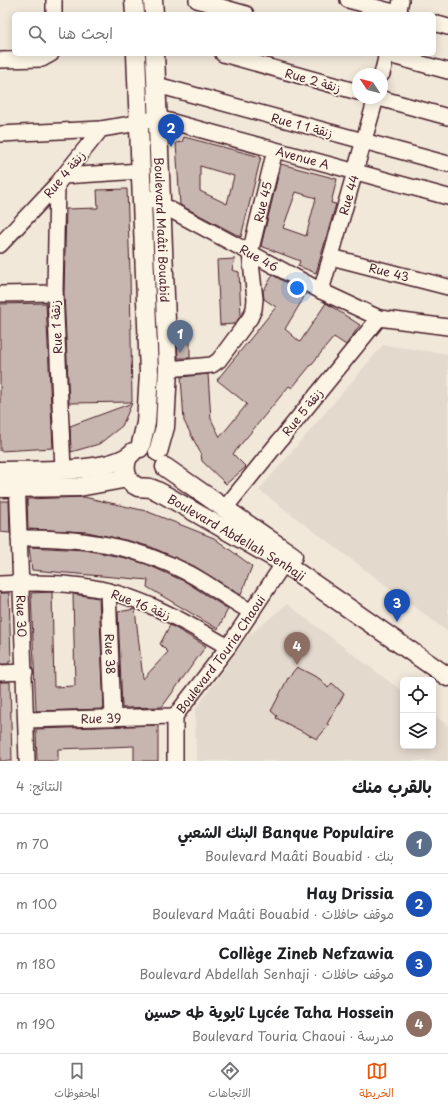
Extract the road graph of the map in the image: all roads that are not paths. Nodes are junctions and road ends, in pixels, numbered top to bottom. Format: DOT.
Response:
graph roads {
  1 [pos="54,0"];
  2 [pos="134,0"];
  3 [pos="154,0"];
  4 [pos="197,0"];
  5 [pos="348,0"];
  6 [pos="400,10"];
  7 [pos="54,12"];
  8 [pos="135,12"];
  9 [pos="154,12"];
  10 [pos="239,12"];
  11 [pos="436,24"];
  12 [pos="448,27"];
  13 [pos="47,56"];
  14 [pos="136,56"];
  15 [pos="156,56"];
  16 [pos="230,56"];
  17 [pos="386,56"];
  18 [pos="393,56"];
  19 [pos="0,60"];
  20 [pos="383,68"];
  21 [pos="448,71"];
  22 [pos="157,85"];
  23 [pos="352,90"];
  24 [pos="388,100"];
  25 [pos="374,104"];
  26 [pos="448,117"];
  27 [pos="158,118"];
  28 [pos="138,124"];
  29 [pos="101,128"];
  30 [pos="0,134"];
  31 [pos="364,142"];
  32 [pos="275,150"];
  33 [pos="448,164"];
  34 [pos="142,170"];
  35 [pos="355,173"];
  36 [pos="60,180"];
  37 [pos="143,195"];
  38 [pos="448,197"];
  39 [pos="161,205"];
  40 [pos="6,233"];
  41 [pos="0,245"];
  42 [pos="250,253"];
  43 [pos="331,256"];
  44 [pos="448,287"];
  45 [pos="321,291"];
  46 [pos="55,293"];
  47 [pos="0,294"];
  48 [pos="379,318"];
  49 [pos="448,327"];
  50 [pos="168,369"];
  51 [pos="134,453"];
  52 [pos="162,460"];
  53 [pos="63,469"];
  54 [pos="12,476"];
  55 [pos="128,478"];
  56 [pos="150,487"];
  57 [pos="0,488"];
  58 [pos="225,508"];
  59 [pos="19,538"];
  60 [pos="288,559"];
  61 [pos="21,583"];
  62 [pos="0,584"];
  63 [pos="108,591"];
  64 [pos="252,612"];
  65 [pos="228,647"];
  66 [pos="448,662"];
  67 [pos="25,672"];
  68 [pos="0,674"];
  69 [pos="448,677"];
  70 [pos="176,716"];
  71 [pos="113,717"];
  72 [pos="26,720"];
  73 [pos="27,761"];
  74 [pos="175,761"];
  1 -- 7 [label="street"];
  2 -- 8 [label="street"];
  3 -- 9 [label="street"];
  4 -- 10 [label="street"];
  5 -- 6 [label="street"];
  11 -- 12 [label="street"];
  13 -- 19 [label="street"];
  14 -- 28 [label="street, Boulevard Maâti Bouabid"];
  15 -- 22 [label="street, Boulevard Maâti Bouabid"];
  16 -- 23 [label="street, Rue 2 زنقة"];
  17 -- 20 [label="street"];
  18 -- 21 [label="street"];
  22 -- 27 [label="street, Boulevard Maâti Bouabid"];
  22 -- 31 [label="street, Rue 1 زنقة 1"];
  24 -- 26 [label="street"];
  25 -- 31 [label="street, Rue 44"];
  27 -- 28 [label="street"];
  27 -- 32 [label="street, Avenue A"];
  27 -- 39 [label="street, Boulevard Maâti Bouabid"];
  28 -- 29 [label="street"];
  28 -- 34 [label="street, Boulevard Maâti Bouabid"];
  29 -- 30 [label="street"];
  29 -- 36 [label="street, Rue 4 زنقة"];
  31 -- 33 [label="street, Rue 1 زنقة 1"];
  31 -- 35 [label="street, Rue 44"];
  32 -- 35 [label="street, Avenue A"];
  32 -- 42 [label="street, Rue 45"];
  34 -- 36 [label="street"];
  34 -- 37 [label="street, Boulevard Maâti Bouabid"];
  35 -- 38 [label="street, Avenue A"];
  35 -- 43 [label="street, Rue 44"];
  36 -- 40 [label="street, Rue 4 زنقة"];
  36 -- 46 [label="street, Rue 1 زنقة"];
  37 -- 39 [label="street, Rue 46"];
  37 -- 51 [label="street, Boulevard Maâti Bouabid"];
  39 -- 42 [label="street, Rue 46"];
  39 -- 50 [label="street, Boulevard Maâti Bouabid"];
  40 -- 41 [label="street, Rue 4 زنقة"];
  42 -- 45 [label="street, Rue 46"];
  42 -- 50 [label="street, Rue 45"];
  43 -- 44 [label="street, Rue 43"];
  43 -- 45 [label="street, Rue 44"];
  45 -- 48 [label="street, Rue 46"];
  46 -- 47 [label="street"];
  46 -- 53 [label="street, Rue 1 زنقة"];
  48 -- 49 [label="street, Rue 46"];
  48 -- 58 [label="street, Rue 5 زنقة"];
  50 -- 52 [label="street, Boulevard Maâti Bouabid"];
  51 -- 52 [label="street, Boulevard Abdellah Senhaji"];
  51 -- 53 [label="street"];
  51 -- 55 [label="street, Boulevard Maâti Bouabid"];
  52 -- 56 [label="street, Boulevard Maâti Bouabid"];
  52 -- 58 [label="street, Boulevard Abdellah Senhaji"];
  53 -- 54 [label="street"];
  54 -- 55 [label="street"];
  54 -- 57 [label="street"];
  54 -- 59 [label="street, Rue 30"];
  55 -- 56 [label="street, Boulevard Abdellah Senhaji"];
  56 -- 60 [label="street, Boulevard Abdellah Senhaji"];
  58 -- 60 [label="street, Boulevard Abdellah Senhaji"];
  59 -- 61 [label="street, Rue 30"];
  59 -- 64 [label="street"];
  60 -- 64 [label="street, Boulevard Touria Chaoui"];
  60 -- 66 [label="street, Boulevard Abdellah Senhaji"];
  60 -- 69 [label="street, Boulevard Abdellah Senhaji"];
  61 -- 62 [label="street, Rue 16 زنقة"];
  61 -- 63 [label="street, Rue 16 زنقة"];
  61 -- 67 [label="street, Rue 30"];
  63 -- 65 [label="street, Rue 16 زنقة"];
  63 -- 71 [label="street, Rue 38"];
  64 -- 65 [label="street, Boulevard Touria Chaoui"];
  65 -- 70 [label="street, Boulevard Touria Chaoui"];
  67 -- 68 [label="street"];
  67 -- 72 [label="street, Rue 30"];
  70 -- 71 [label="street, Rue 39"];
  70 -- 74 [label="street, Boulevard Touria Chaoui"];
  71 -- 72 [label="street, Rue 39"];
  72 -- 73 [label="street, Rue 30"];
}
